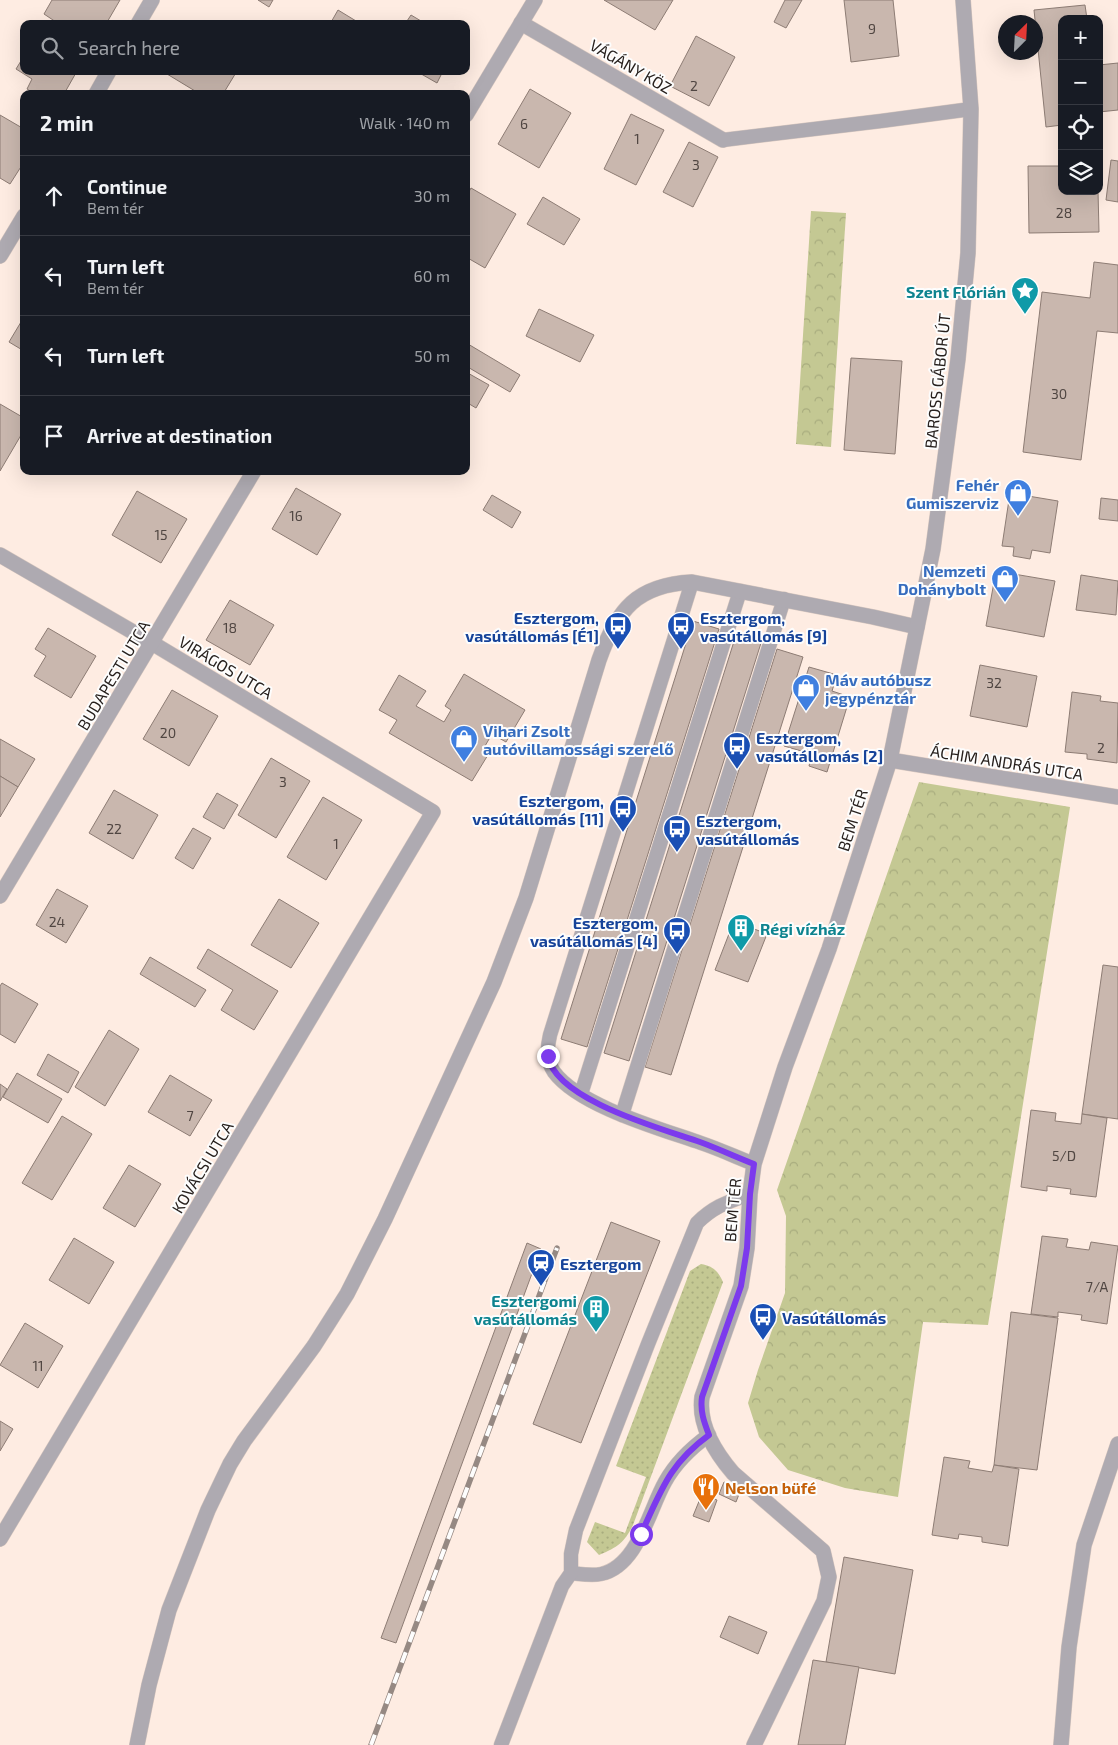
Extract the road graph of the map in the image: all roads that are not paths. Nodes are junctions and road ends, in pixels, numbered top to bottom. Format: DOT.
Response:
graph roads {
  1 [pos="152,0"];
  2 [pos="535,0"];
  3 [pos="963,0"];
  4 [pos="140,20"];
  5 [pos="521,23"];
  6 [pos="108,75"];
  7 [pos="98,90"];
  8 [pos="470,108"];
  9 [pos="971,109"];
  10 [pos="723,140"];
  11 [pos="20,223"];
  12 [pos="0,256"];
  13 [pos="252,475"];
  14 [pos="0,555"];
  15 [pos="692,582"];
  16 [pos="740,591"];
  17 [pos="784,599"];
  18 [pos="917,628"];
  19 [pos="152,643"];
  20 [pos="890,760"];
  21 [pos="1118,797"];
  22 [pos="432,812"];
  23 [pos="0,896"];
  24 [pos="581,1094"];
  25 [pos="622,1115"];
  26 [pos="754,1164"];
  27 [pos="750,1194"];
  28 [pos="709,1435"];
  29 [pos="1118,1444"];
  30 [pos="0,1539"];
  31 [pos="571,1573"];
  32 [pos="137,1745"];
  33 [pos="501,1745"];
  34 [pos="754,1745"];
  35 [pos="1061,1745"];
  1 -- 4 [label="street"];
  2 -- 5 [label="street"];
  3 -- 9 [label="street, BAROSS GÁBOR ÚT"];
  5 -- 8 [label="street"];
  5 -- 10 [label="street, VÁGÁNY KÖZ"];
  6 -- 7 [label="street"];
  9 -- 10 [label="lane"];
  9 -- 18 [label="street, BAROSS GÁBOR ÚT"];
  11 -- 12 [label="street"];
  13 -- 19 [label="street, BUDAPESTI UTCA"];
  14 -- 19 [label="street, VIRÁGOS UTCA"];
  15 -- 16 [label="street"];
  15 -- 24 [label="lane"];
  15 -- 32 [label="street"];
  16 -- 17 [label="street"];
  16 -- 24 [label="lane"];
  17 -- 18 [label="street"];
  17 -- 25 [label="lane"];
  18 -- 20 [label="street, BAROSS GÁBOR ÚT"];
  19 -- 22 [label="street, VIRÁGOS UTCA"];
  19 -- 23 [label="street, BUDAPESTI UTCA"];
  20 -- 21 [label="street, ÁCHIM ANDRÁS UTCA"];
  20 -- 26 [label="street, BEM TÉR"];
  22 -- 30 [label="street, KOVÁCSI UTCA"];
  24 -- 25 [label="lane"];
  25 -- 26 [label="lane"];
  26 -- 27 [label="street, BEM TÉR"];
  27 -- 28 [label="street, BEM TÉR"];
  27 -- 31 [label="lane"];
  28 -- 31 [label="lane"];
  28 -- 34 [label="street, BEM TÉR"];
  29 -- 35 [label="street"];
  31 -- 33 [label="lane"];
}
